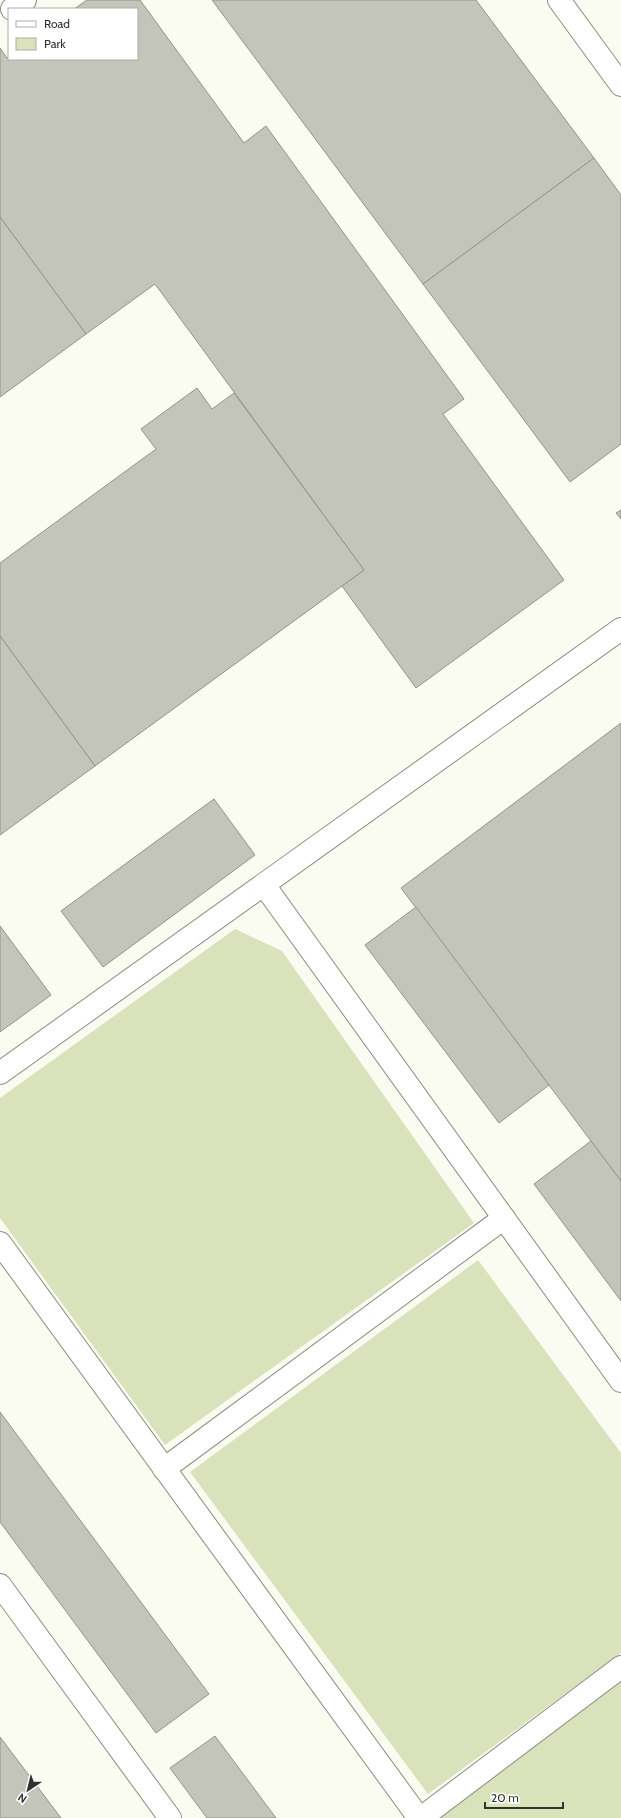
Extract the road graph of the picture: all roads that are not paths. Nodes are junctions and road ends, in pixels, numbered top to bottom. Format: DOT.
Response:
graph roads {
  1 [pos="25,0"];
  2 [pos="559,0"];
  3 [pos="13,8"];
  4 [pos="621,85"];
  5 [pos="621,629"];
  6 [pos="264,885"];
  7 [pos="0,1073"];
  8 [pos="504,1218"];
  9 [pos="0,1243"];
  10 [pos="621,1381"];
  11 [pos="164,1468"];
  12 [pos="0,1585"];
  13 [pos="621,1667"];
  14 [pos="170,1818"];
  15 [pos="420,1818"];
  1 -- 3 [label="lane"];
  2 -- 4 [label="lane"];
  5 -- 6 [label="lane"];
  6 -- 7 [label="lane"];
  6 -- 8 [label="lane"];
  8 -- 10 [label="lane"];
  8 -- 11 [label="lane"];
  9 -- 11 [label="lane"];
  11 -- 15 [label="lane"];
  12 -- 14 [label="lane"];
  13 -- 15 [label="lane"];
}
